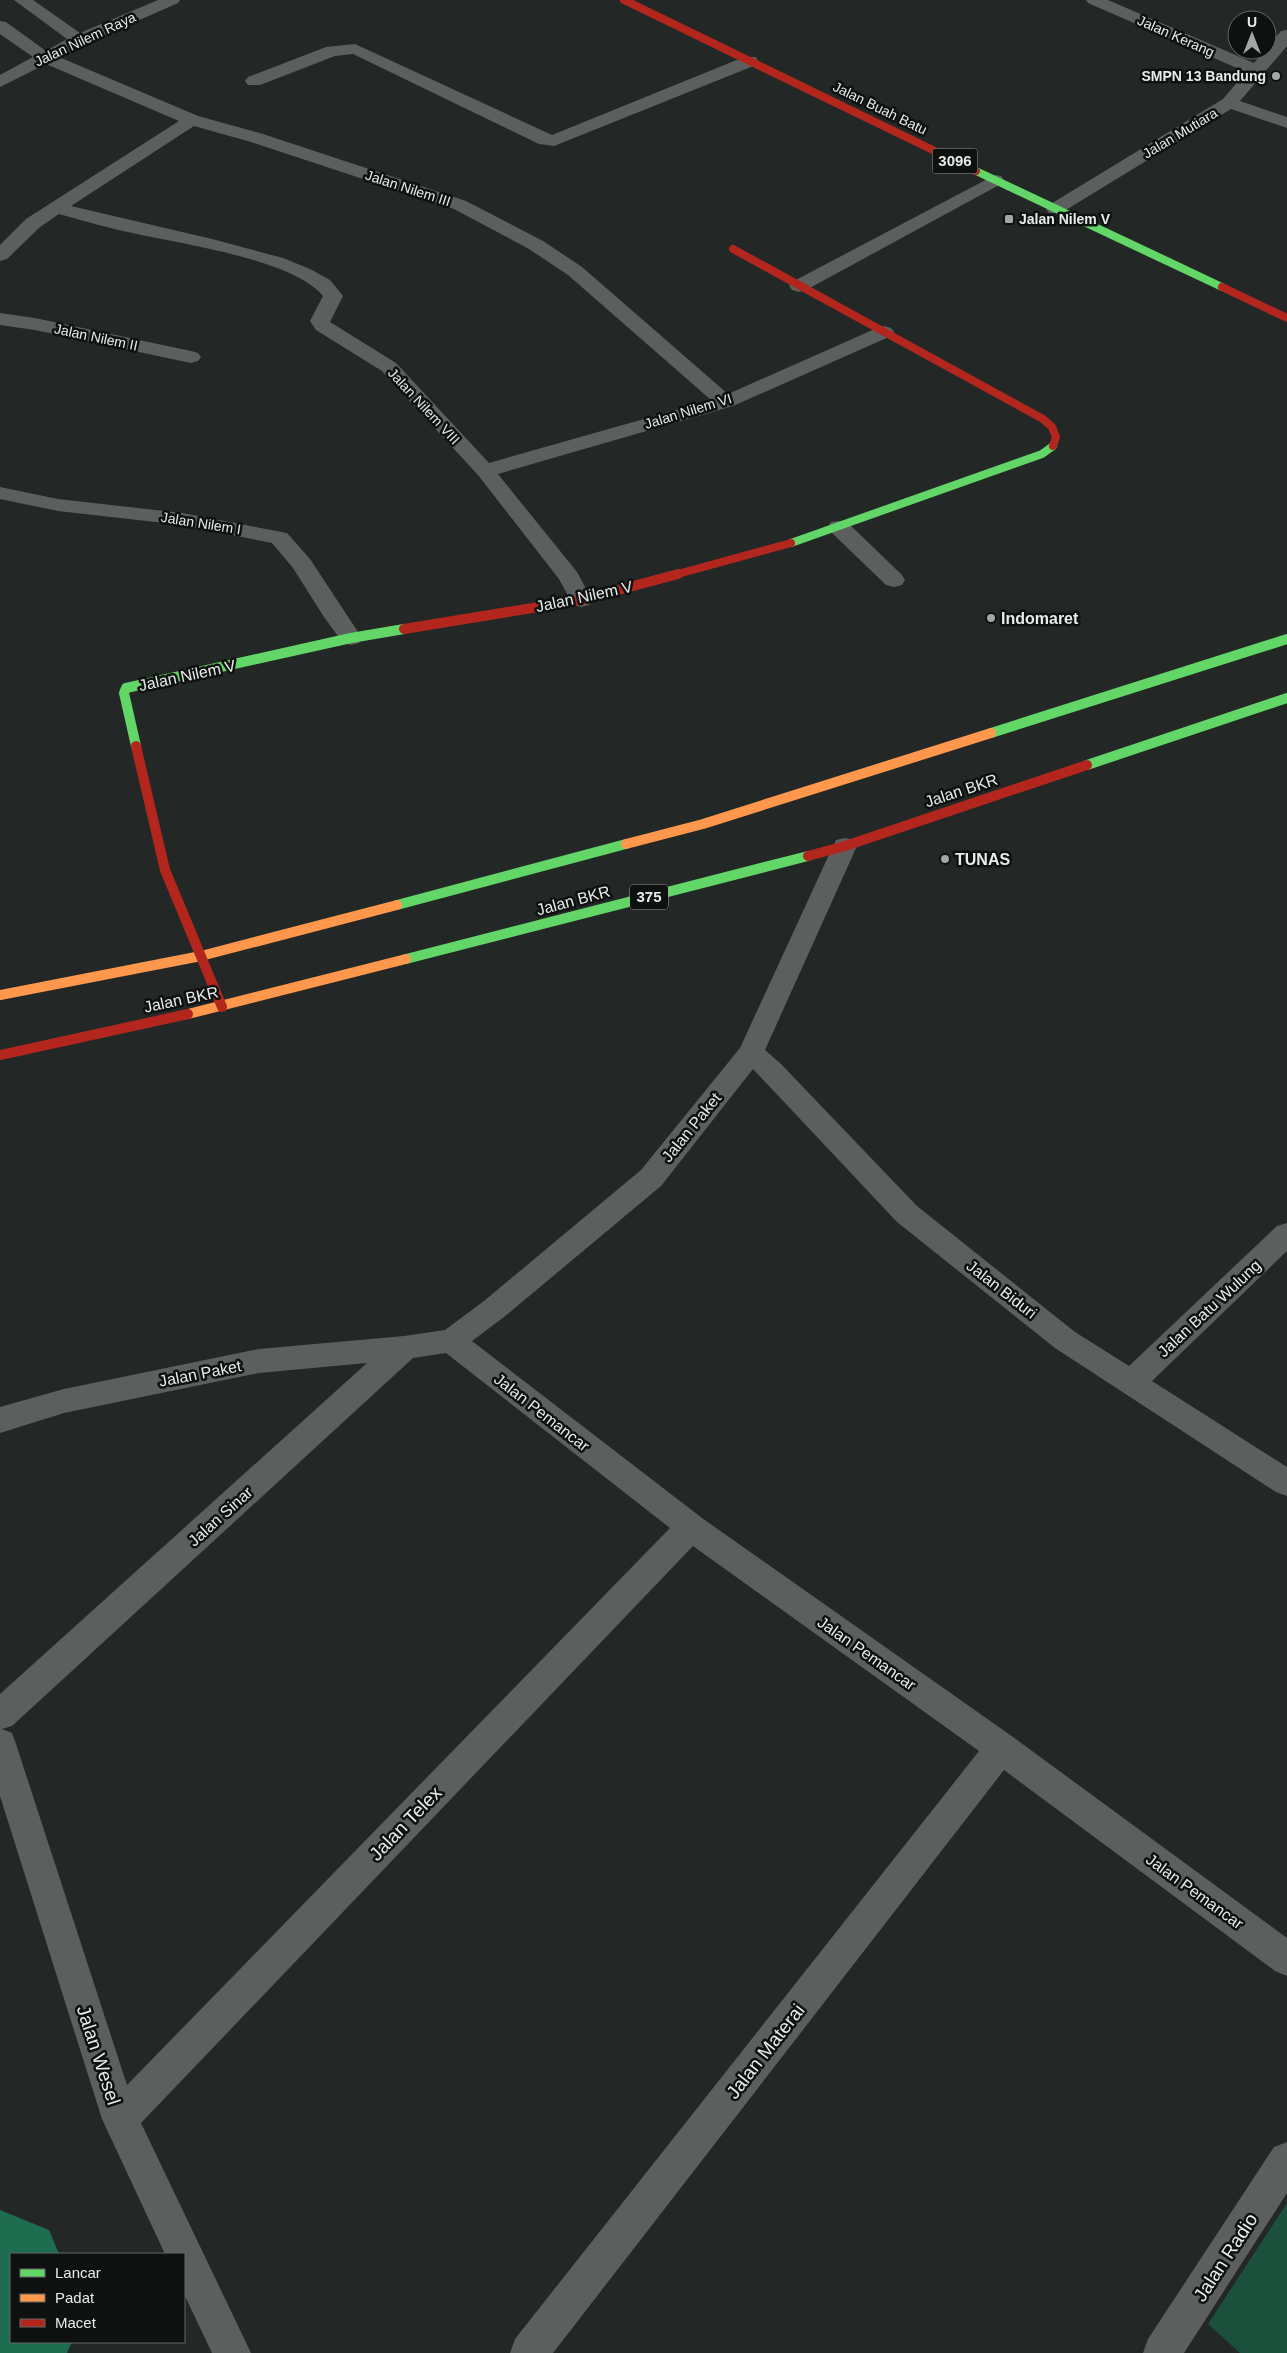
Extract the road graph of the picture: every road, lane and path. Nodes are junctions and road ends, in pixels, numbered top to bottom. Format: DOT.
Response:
graph roads {
  1 [pos="22,0"];
  2 [pos="172,0"];
  3 [pos="624,0"];
  4 [pos="1094,0"];
  5 [pos="0,26"];
  6 [pos="1287,35"];
  7 [pos="79,40"];
  8 [pos="44,57"];
  9 [pos="750,61"];
  10 [pos="1258,71"];
  11 [pos="254,81"];
  12 [pos="0,82"];
  13 [pos="1229,103"];
  14 [pos="192,120"];
  15 [pos="1287,123"];
  16 [pos="995,180"];
  17 [pos="56,208"];
  18 [pos="1055,209"];
  19 [pos="733,249"];
  20 [pos="0,255"];
  21 [pos="799,286"];
  22 [pos="1287,318"];
  23 [pos="0,320"];
  24 [pos="884,332"];
  25 [pos="192,357"];
  26 [pos="726,402"];
  27 [pos="485,471"];
  28 [pos="0,493"];
  29 [pos="839,526"];
  30 [pos="894,580"];
  31 [pos="581,600"];
  32 [pos="351,638"];
  33 [pos="1287,639"];
  34 [pos="1287,698"];
  35 [pos="845,846"];
  36 [pos="201,956"];
  37 [pos="0,995"];
  38 [pos="222,1008"];
  39 [pos="751,1053"];
  40 [pos="0,1055"];
  41 [pos="1287,1234"];
  42 [pos="451,1341"];
  43 [pos="404,1348"];
  44 [pos="1131,1382"];
  45 [pos="0,1420"];
  46 [pos="1287,1483"];
  47 [pos="691,1527"];
  48 [pos="0,1715"];
  49 [pos="0,1744"];
  50 [pos="1001,1748"];
  51 [pos="1287,1959"];
  52 [pos="120,2119"];
  53 [pos="1287,2160"];
  54 [pos="184,2253"];
  55 [pos="185,2255"];
  56 [pos="232,2353"];
  57 [pos="529,2353"];
  58 [pos="1162,2353"];
  1 -- 7 [label="street"];
  2 -- 7 [label="street, Jalan Nilem Raya"];
  3 -- 9 [label="main road, Jalan Buah Batu / 3096"];
  4 -- 10 [label="street, Jalan Kerang"];
  5 -- 8 [label="street, Jalan Nilem III"];
  6 -- 10 [label="street, Jalan Mutiara"];
  7 -- 8 [label="street, Jalan Nilem Raya"];
  8 -- 12 [label="street, Jalan Nilem Raya"];
  8 -- 14 [label="street, Jalan Nilem III"];
  9 -- 11 [label="street"];
  9 -- 16 [label="main road, Jalan Buah Batu / 3096"];
  10 -- 13 [label="street, Jalan Mutiara"];
  13 -- 15 [label="street"];
  13 -- 18 [label="street, Jalan Mutiara"];
  14 -- 17 [label="street"];
  14 -- 26 [label="street, Jalan Nilem III"];
  16 -- 18 [label="main road, Jalan Buah Batu / 3096"];
  16 -- 21 [label="street"];
  17 -- 20 [label="street"];
  17 -- 27 [label="street, Jalan Nilem VIII"];
  18 -- 22 [label="main road, Jalan Buah Batu / 3096"];
  19 -- 21 [label="main road, Jalan Nilem V"];
  21 -- 24 [label="main road, Jalan Nilem V"];
  23 -- 25 [label="street, Jalan Nilem II"];
  24 -- 26 [label="street, Jalan Nilem VI"];
  24 -- 29 [label="main road, Jalan Nilem V"];
  26 -- 27 [label="street, Jalan Nilem VI"];
  27 -- 31 [label="street, Jalan Nilem VIII"];
  28 -- 32 [label="street, Jalan Nilem I"];
  29 -- 30 [label="street"];
  29 -- 31 [label="main road, Jalan Nilem V"];
  31 -- 32 [label="main road, Jalan Nilem V"];
  32 -- 36 [label="main road, Jalan Nilem V"];
  33 -- 36 [label="main road"];
  34 -- 35 [label="main road, Jalan BKR / 375"];
  35 -- 38 [label="main road, Jalan BKR / 375"];
  35 -- 39 [label="street, Jalan Paket"];
  36 -- 37 [label="main road"];
  36 -- 38 [label="main road, Jalan Nilem V"];
  38 -- 40 [label="main road, Jalan BKR / 375"];
  39 -- 42 [label="street, Jalan Paket"];
  39 -- 44 [label="street, Jalan Biduri"];
  41 -- 44 [label="street, Jalan Batu Wulung"];
  42 -- 43 [label="street"];
  42 -- 47 [label="street, Jalan Pemancar"];
  43 -- 45 [label="street, Jalan Paket"];
  43 -- 48 [label="street, Jalan Sinar"];
  44 -- 46 [label="street, Jalan Biduri"];
  47 -- 50 [label="street, Jalan Pemancar"];
  47 -- 52 [label="street, Jalan Telex"];
  49 -- 52 [label="street, Jalan Wesel"];
  50 -- 51 [label="street, Jalan Pemancar"];
  50 -- 57 [label="street, Jalan Materai"];
  52 -- 54 [label="street, Jalan Wesel"];
  53 -- 58 [label="street, Jalan Radio"];
  55 -- 56 [label="street, Jalan Wesel"];
}
